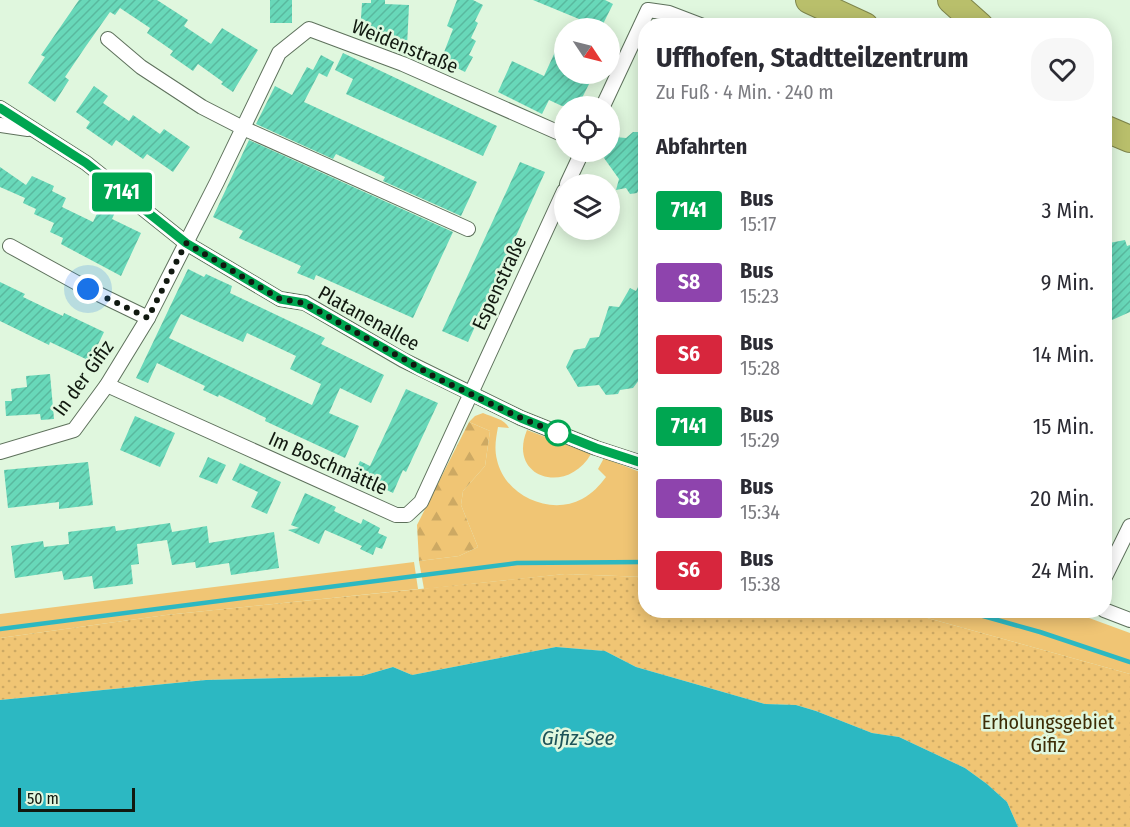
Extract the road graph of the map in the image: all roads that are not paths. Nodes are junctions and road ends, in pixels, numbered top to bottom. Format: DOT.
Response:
graph roads {
  1 [pos="809,0"];
  2 [pos="951,0"];
  3 [pos="644,18"];
  4 [pos="682,18"];
  5 [pos="848,18"];
  6 [pos="971,18"];
  7 [pos="638,31"];
  8 [pos="108,39"];
  9 [pos="608,96"];
  10 [pos="0,108"];
  11 [pos="0,124"];
  12 [pos="243,128"];
  13 [pos="36,130"];
  14 [pos="554,131"];
  15 [pos="1112,131"];
  16 [pos="1130,139"];
  17 [pos="554,212"];
  18 [pos="468,229"];
  19 [pos="186,243"];
  20 [pos="10,246"];
  21 [pos="148,318"];
  22 [pos="107,385"];
  23 [pos="470,392"];
  24 [pos="0,452"];
  25 [pos="638,462"];
  26 [pos="1130,526"];
  27 [pos="1112,563"];
  28 [pos="1112,613"];
  29 [pos="1130,620"];
  1 -- 5 [label="highway"];
  2 -- 6 [label="highway"];
  3 -- 4 [label="street"];
  7 -- 9 [label="street"];
  8 -- 12 [label="street"];
  10 -- 13 [label="street, Platanenallee"];
  11 -- 13 [label="street, Platanenallee"];
  12 -- 14 [label="street, Weidenstraße"];
  12 -- 18 [label="street"];
  12 -- 19 [label="street, Weidenstraße"];
  13 -- 19 [label="street, Platanenallee"];
  15 -- 16 [label="highway"];
  17 -- 23 [label="street, Espenstraße"];
  19 -- 21 [label="street, In der Gifiz"];
  19 -- 23 [label="street, Platanenallee"];
  20 -- 21 [label="street"];
  21 -- 22 [label="street, In der Gifiz"];
  22 -- 23 [label="street, Im Boschmättle"];
  22 -- 24 [label="street, In der Gifiz"];
  23 -- 25 [label="street, Platanenallee"];
  26 -- 27 [label="street"];
  28 -- 29 [label="street"];
}
